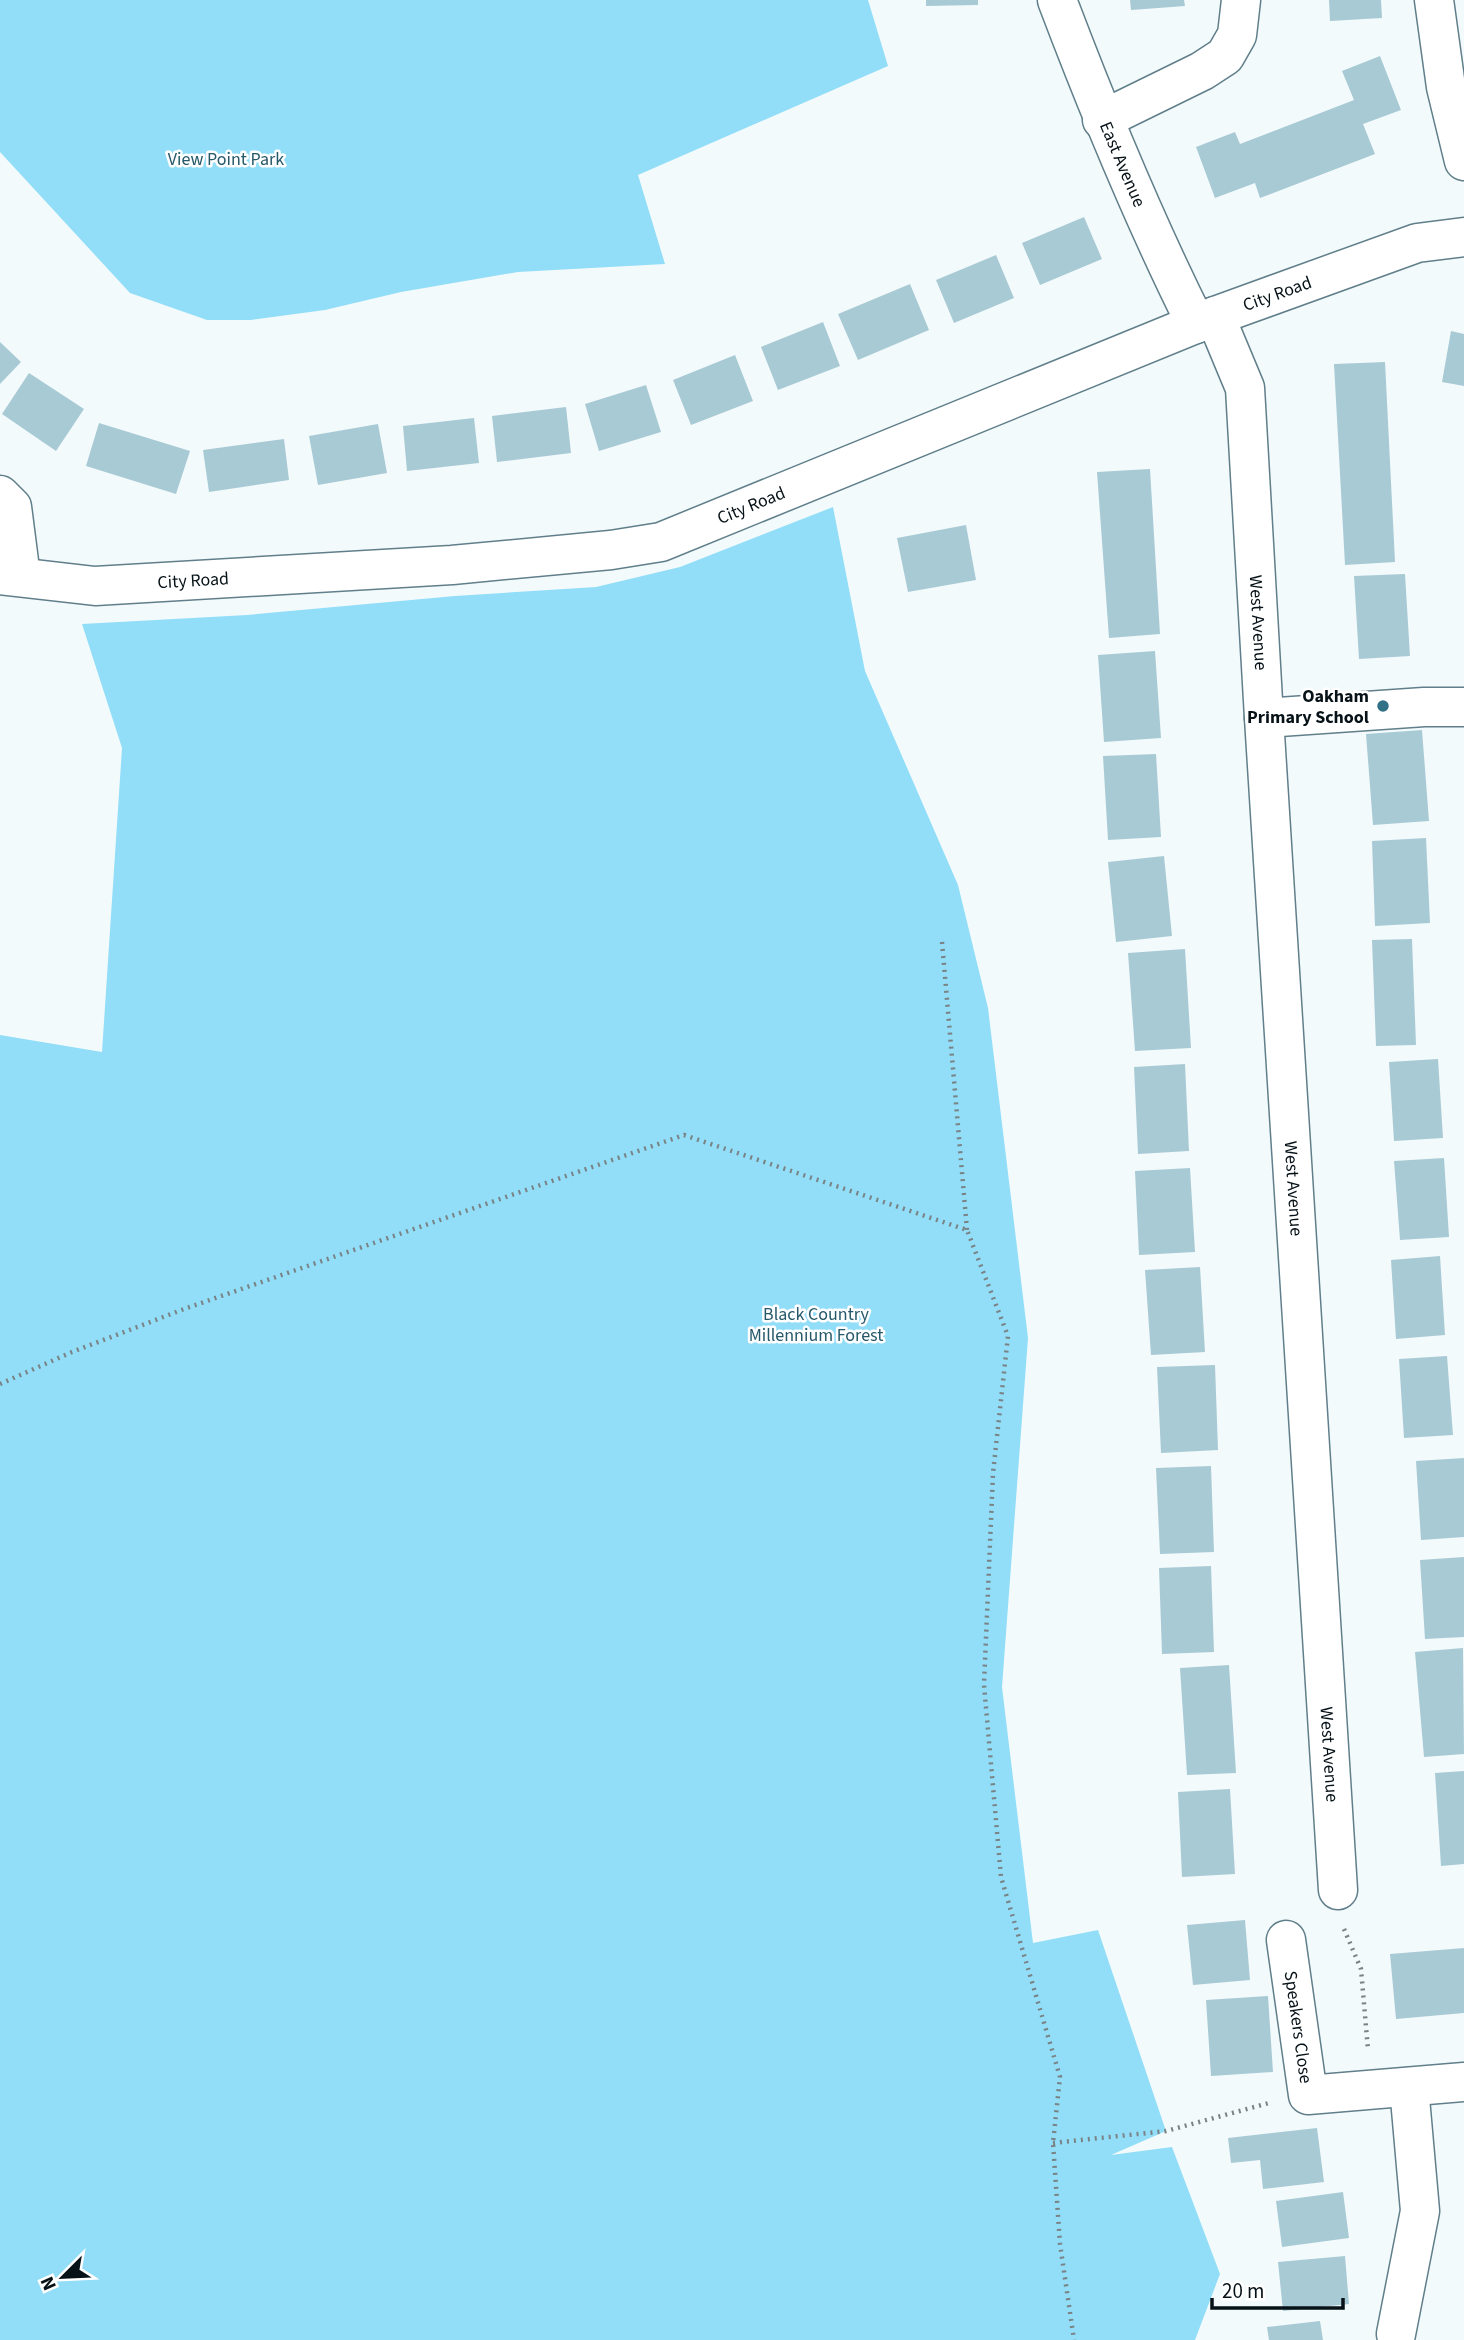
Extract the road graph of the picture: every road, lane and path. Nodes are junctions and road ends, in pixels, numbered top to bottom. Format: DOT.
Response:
graph roads {
  1 [pos="1057,0"];
  2 [pos="1241,0"];
  3 [pos="1434,0"];
  4 [pos="1102,120"];
  5 [pos="1464,161"];
  6 [pos="1464,237"];
  7 [pos="1205,320"];
  8 [pos="0,495"];
  9 [pos="11,576"];
  10 [pos="1464,707"];
  11 [pos="1264,718"];
  12 [pos="942,942"];
  13 [pos="967,1230"];
  14 [pos="0,1384"];
  15 [pos="1338,1890"];
  16 [pos="1286,1940"];
  17 [pos="1370,2063"];
  18 [pos="1464,2082"];
  19 [pos="1409,2087"];
  20 [pos="1270,2103"];
  21 [pos="1053,2143"];
  22 [pos="1396,2334"];
  23 [pos="1074,2340"];
  1 -- 4 [label="street, East Avenue"];
  2 -- 4 [label="street"];
  3 -- 5 [label="street"];
  4 -- 7 [label="street, East Avenue"];
  6 -- 7 [label="street, City Road"];
  7 -- 9 [label="street, City Road"];
  7 -- 11 [label="street, West Avenue"];
  8 -- 9 [label="street"];
  10 -- 11 [label="street"];
  11 -- 15 [label="street, West Avenue"];
  12 -- 13 [label="path"];
  13 -- 14 [label="path"];
  13 -- 21 [label="path"];
  15 -- 17 [label="path"];
  16 -- 19 [label="street, Speakers Close"];
  18 -- 19 [label="street, Speakers Close"];
  19 -- 22 [label="street"];
  20 -- 21 [label="path"];
  21 -- 23 [label="path"];
}
